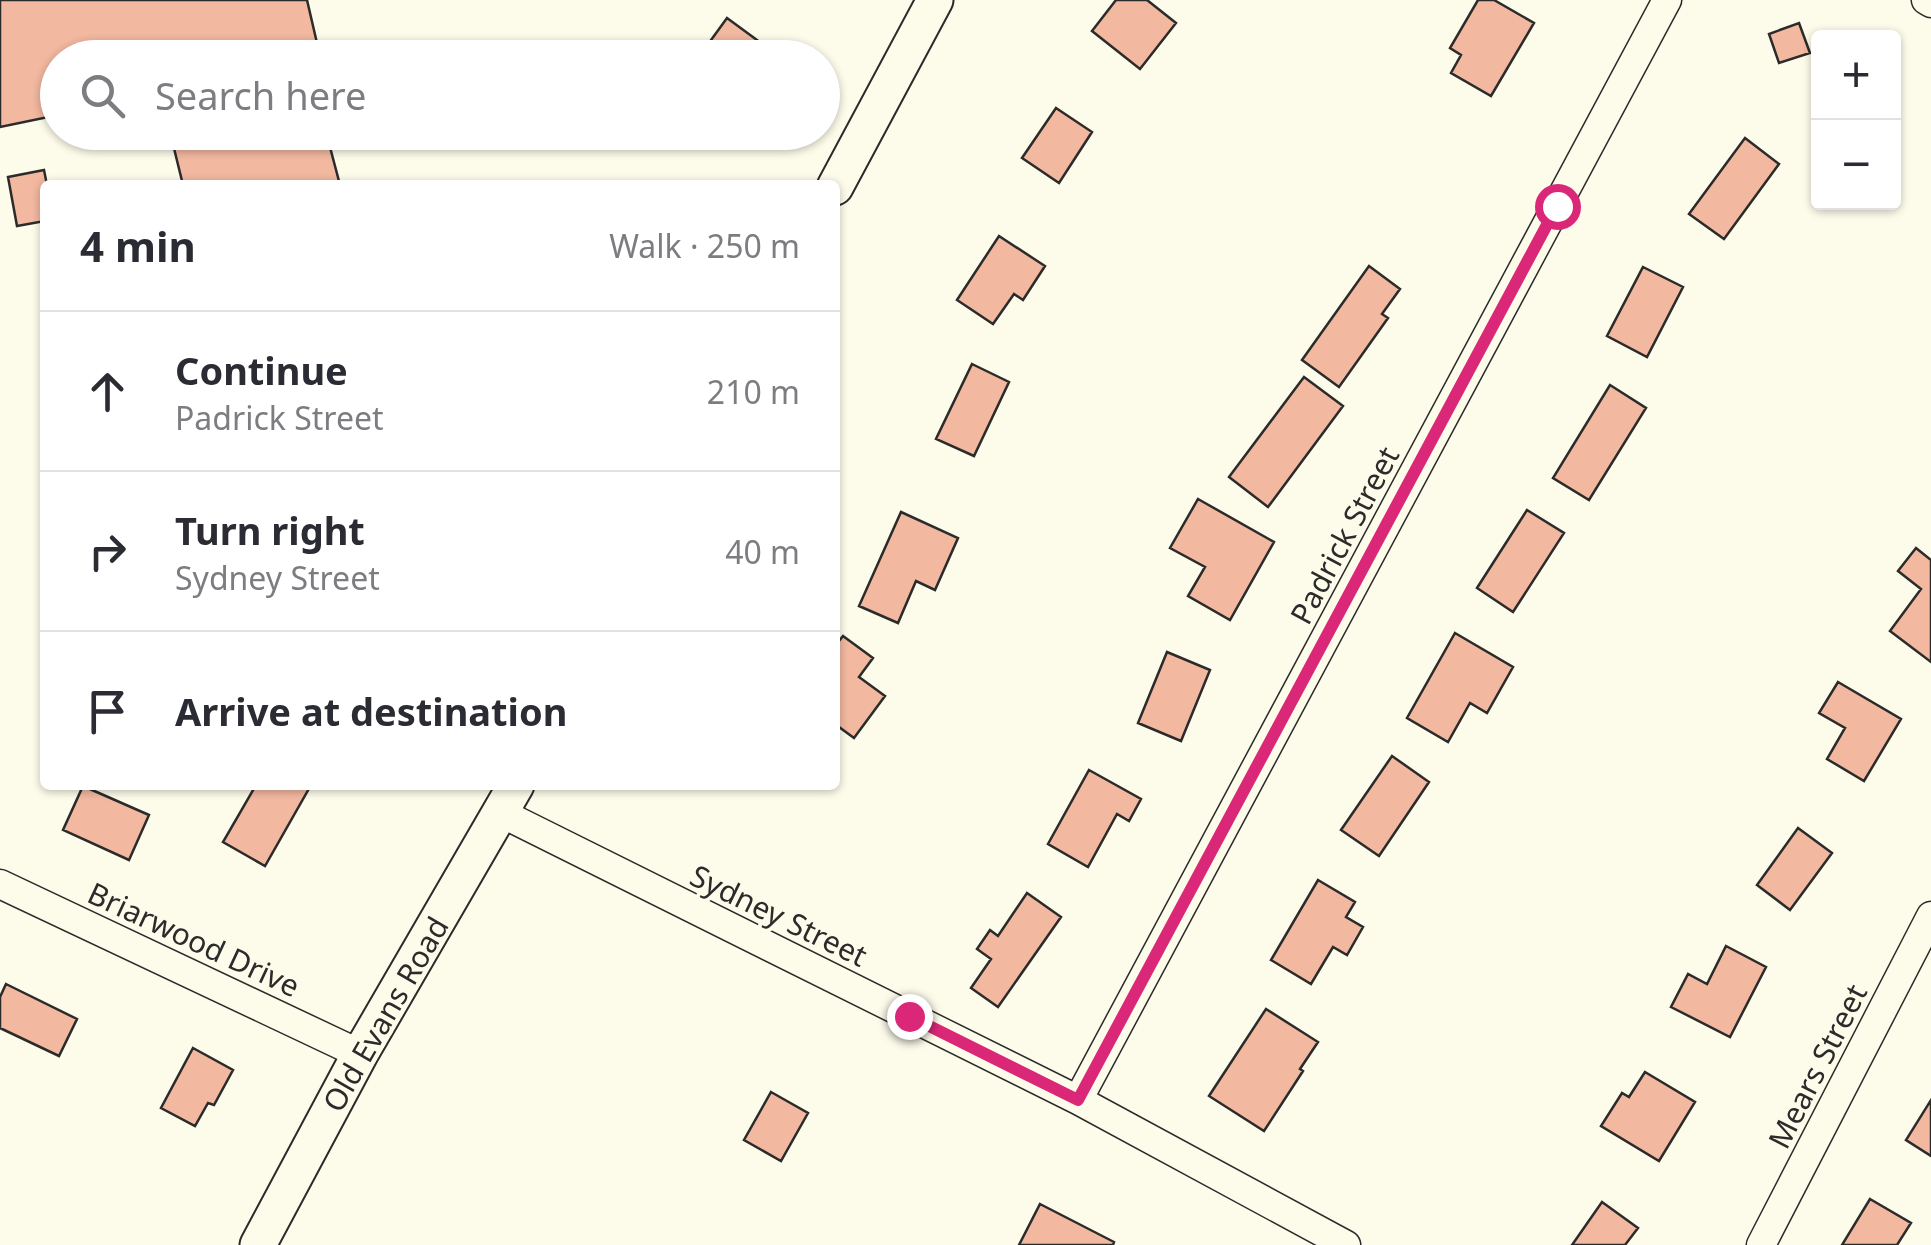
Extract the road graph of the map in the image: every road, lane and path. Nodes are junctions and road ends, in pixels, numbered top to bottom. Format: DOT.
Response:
graph roads {
  1 [pos="935,0"];
  2 [pos="1668,0"];
  3 [pos="839,180"];
  4 [pos="508,799"];
  5 [pos="0,884"];
  6 [pos="1931,916"];
  7 [pos="360,1054"];
  8 [pos="1078,1100"];
  9 [pos="258,1245"];
  10 [pos="1346,1245"];
  11 [pos="1761,1245"];
  1 -- 3 [label="street"];
  2 -- 8 [label="street, Padrick Street"];
  4 -- 7 [label="street, Old Evans Road"];
  4 -- 8 [label="street, Sydney Street"];
  5 -- 7 [label="street, Briarwood Drive"];
  6 -- 11 [label="street, Mears Street"];
  7 -- 9 [label="street, Old Evans Road"];
  8 -- 10 [label="street, Sydney Street"];
}
